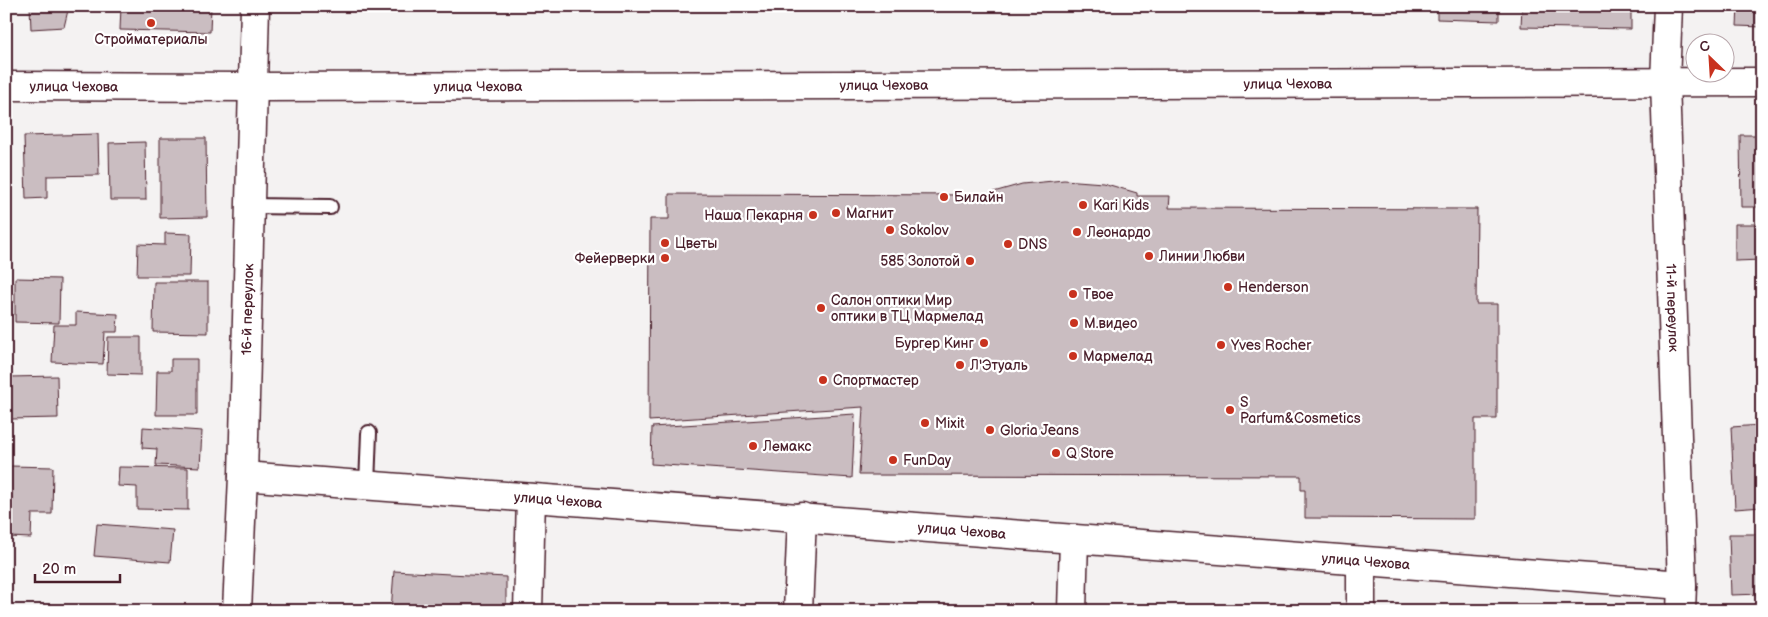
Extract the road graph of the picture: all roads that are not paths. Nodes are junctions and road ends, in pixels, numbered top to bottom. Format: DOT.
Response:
graph roads {
  1 [pos="255,6"];
  2 [pos="1668,6"];
  3 [pos="1666,82"];
  4 [pos="1762,82"];
  5 [pos="6,86"];
  6 [pos="252,87"];
  7 [pos="249,206"];
  8 [pos="330,208"];
  9 [pos="369,433"];
  10 [pos="243,476"];
  11 [pos="367,485"];
  12 [pos="531,498"];
  13 [pos="802,517"];
  14 [pos="1074,539"];
  15 [pos="1361,561"];
  16 [pos="1681,598"];
  17 [pos="237,611"];
  18 [pos="528,611"];
  19 [pos="798,611"];
  20 [pos="1072,611"];
  21 [pos="1360,611"];
  1 -- 6 [label="street, 16-й переулок"];
  2 -- 3 [label="street, 11-й переулок"];
  3 -- 4 [label="street, улица Чехова"];
  3 -- 6 [label="street, улица Чехова"];
  3 -- 16 [label="street, 11-й переулок"];
  5 -- 6 [label="street, улица Чехова"];
  6 -- 7 [label="street, 16-й переулок"];
  7 -- 8 [label="lane"];
  7 -- 10 [label="street, 16-й переулок"];
  9 -- 11 [label="lane"];
  10 -- 11 [label="street, улица Чехова"];
  10 -- 17 [label="street, 16-й переулок"];
  11 -- 12 [label="street, улица Чехова"];
  12 -- 13 [label="street, улица Чехова"];
  12 -- 18 [label="street"];
  13 -- 14 [label="street, улица Чехова"];
  13 -- 19 [label="street"];
  14 -- 15 [label="street, улица Чехова"];
  14 -- 20 [label="street"];
  15 -- 16 [label="street, улица Чехова"];
  15 -- 21 [label="street"];
}
